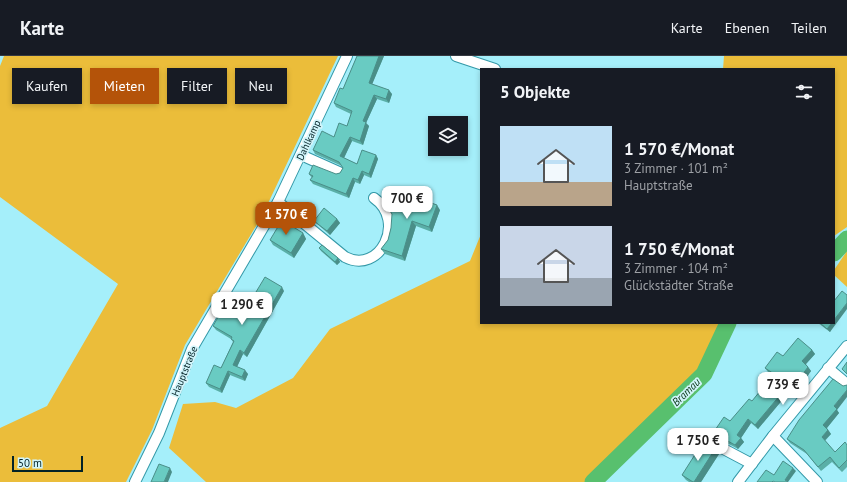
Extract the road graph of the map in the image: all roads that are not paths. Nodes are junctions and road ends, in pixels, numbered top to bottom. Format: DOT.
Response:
graph roads {
  1 [pos="347,56"];
  2 [pos="456,56"];
  3 [pos="492,68"];
  4 [pos="301,155"];
  5 [pos="339,172"];
  6 [pos="374,198"];
  7 [pos="278,202"];
  8 [pos="847,346"];
  9 [pos="828,368"];
  10 [pos="847,384"];
  11 [pos="773,436"];
  12 [pos="685,443"];
  13 [pos="752,464"];
  14 [pos="135,482"];
  15 [pos="738,482"];
  16 [pos="817,482"];
  1 -- 4 [label="street, Dahlkamp"];
  2 -- 3 [label="street"];
  4 -- 5 [label="street"];
  4 -- 7 [label="street, Dahlkamp"];
  6 -- 7 [label="street"];
  7 -- 14 [label="street, Hauptstraße"];
  8 -- 9 [label="street"];
  9 -- 10 [label="street"];
  9 -- 11 [label="street"];
  11 -- 13 [label="street"];
  11 -- 16 [label="street"];
  12 -- 13 [label="street"];
  13 -- 15 [label="street"];
}
